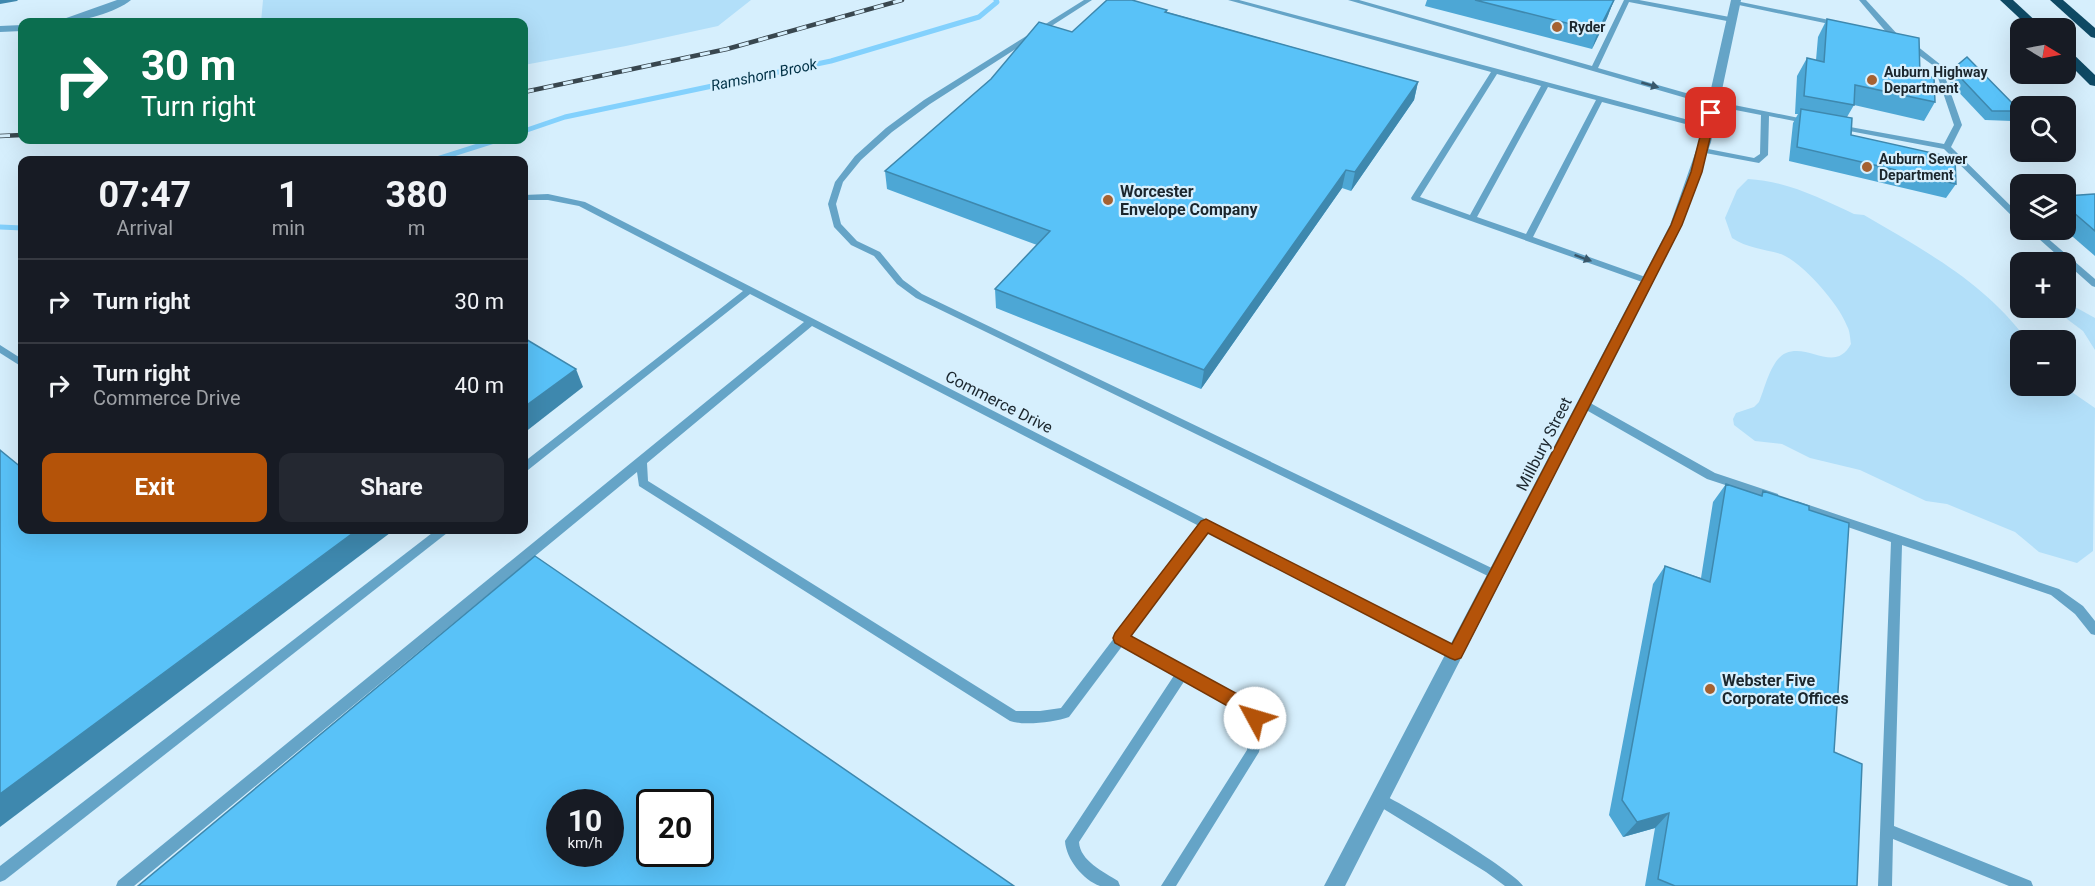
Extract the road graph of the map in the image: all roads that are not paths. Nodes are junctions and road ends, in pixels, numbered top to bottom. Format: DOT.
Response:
graph roads {
  1 [pos="126,0"];
  2 [pos="1089,0"];
  3 [pos="1231,0"];
  4 [pos="1351,0"];
  5 [pos="1628,0"];
  6 [pos="1862,0"];
  7 [pos="2006,0"];
  8 [pos="2056,0"];
  9 [pos="1736,2"];
  10 [pos="76,18"];
  11 [pos="2026,18"];
  12 [pos="1732,20"];
  13 [pos="1845,26"];
  14 [pos="18,28"];
  15 [pos="0,29"];
  16 [pos="1879,32"];
  17 [pos="2095,34"];
  18 [pos="1896,38"];
  19 [pos="2076,64"];
  20 [pos="1594,69"];
  21 [pos="1495,71"];
  22 [pos="2095,82"];
  23 [pos="1546,84"];
  24 [pos="1600,99"];
  25 [pos="1713,103"];
  26 [pos="1765,113"];
  27 [pos="1815,123"];
  28 [pos="1825,125"];
  29 [pos="1708,128"];
  30 [pos="1947,147"];
  31 [pos="1703,150"];
  32 [pos="528,198"];
  33 [pos="2010,209"];
  34 [pos="1472,219"];
  35 [pos="1528,238"];
  36 [pos="2044,240"];
  37 [pos="1648,281"];
  38 [pos="2095,284"];
  39 [pos="750,290"];
  40 [pos="811,322"];
  41 [pos="0,348"];
  42 [pos="18,360"];
  43 [pos="1585,405"];
  44 [pos="642,462"];
  45 [pos="528,464"];
  46 [pos="1206,525"];
  47 [pos="438,534"];
  48 [pos="1897,539"];
  49 [pos="1496,575"];
  50 [pos="2095,630"];
  51 [pos="1121,638"];
  52 [pos="1455,653"];
  53 [pos="1183,672"];
  54 [pos="1379,799"];
  55 [pos="1887,830"];
  56 [pos="0,875"];
  57 [pos="123,886"];
  58 [pos="1113,886"];
  59 [pos="1168,886"];
  60 [pos="1334,886"];
  61 [pos="1516,886"];
  62 [pos="1885,886"];
  63 [pos="2025,886"];
  1 -- 10 [label="street"];
  2 -- 49 [label="lane"];
  3 -- 21 [label="lane"];
  4 -- 20 [label="lane"];
  5 -- 12 [label="lane"];
  5 -- 20 [label="lane"];
  6 -- 18 [label="lane"];
  7 -- 11 [label="highway"];
  8 -- 17 [label="highway"];
  9 -- 12 [label="street, Millbury Street"];
  9 -- 13 [label="lane"];
  12 -- 25 [label="street, Millbury Street"];
  14 -- 15 [label="street"];
  16 -- 18 [label="lane"];
  18 -- 30 [label="lane"];
  19 -- 22 [label="highway"];
  20 -- 25 [label="lane, one-way"];
  21 -- 23 [label="lane"];
  21 -- 34 [label="lane"];
  23 -- 24 [label="lane"];
  23 -- 34 [label="lane"];
  24 -- 29 [label="lane"];
  24 -- 35 [label="lane"];
  25 -- 26 [label="lane"];
  25 -- 29 [label="street, Millbury Street"];
  26 -- 27 [label="lane"];
  26 -- 31 [label="lane"];
  28 -- 30 [label="lane"];
  29 -- 31 [label="street, Millbury Street"];
  30 -- 33 [label="lane"];
  31 -- 37 [label="street, Millbury Street"];
  32 -- 39 [label="lane, Commerce Drive"];
  34 -- 35 [label="lane"];
  35 -- 37 [label="lane, one-way"];
  36 -- 38 [label="lane"];
  37 -- 43 [label="street, Millbury Street"];
  39 -- 40 [label="lane, Commerce Drive"];
  39 -- 45 [label="lane"];
  40 -- 44 [label="lane"];
  40 -- 46 [label="lane, Commerce Drive"];
  41 -- 42 [label="lane"];
  43 -- 48 [label="lane"];
  43 -- 49 [label="street, Millbury Street"];
  44 -- 51 [label="lane"];
  44 -- 57 [label="lane"];
  46 -- 51 [label="lane"];
  46 -- 52 [label="lane, Commerce Drive"];
  47 -- 56 [label="lane"];
  48 -- 50 [label="lane"];
  48 -- 55 [label="lane"];
  49 -- 52 [label="street, Millbury Street"];
  51 -- 53 [label="lane"];
  52 -- 54 [label="street, Millbury Street"];
  53 -- 58 [label="lane"];
  53 -- 59 [label="lane"];
  54 -- 60 [label="street, Millbury Street"];
  54 -- 61 [label="lane"];
  55 -- 62 [label="lane"];
  55 -- 63 [label="lane"];
}
